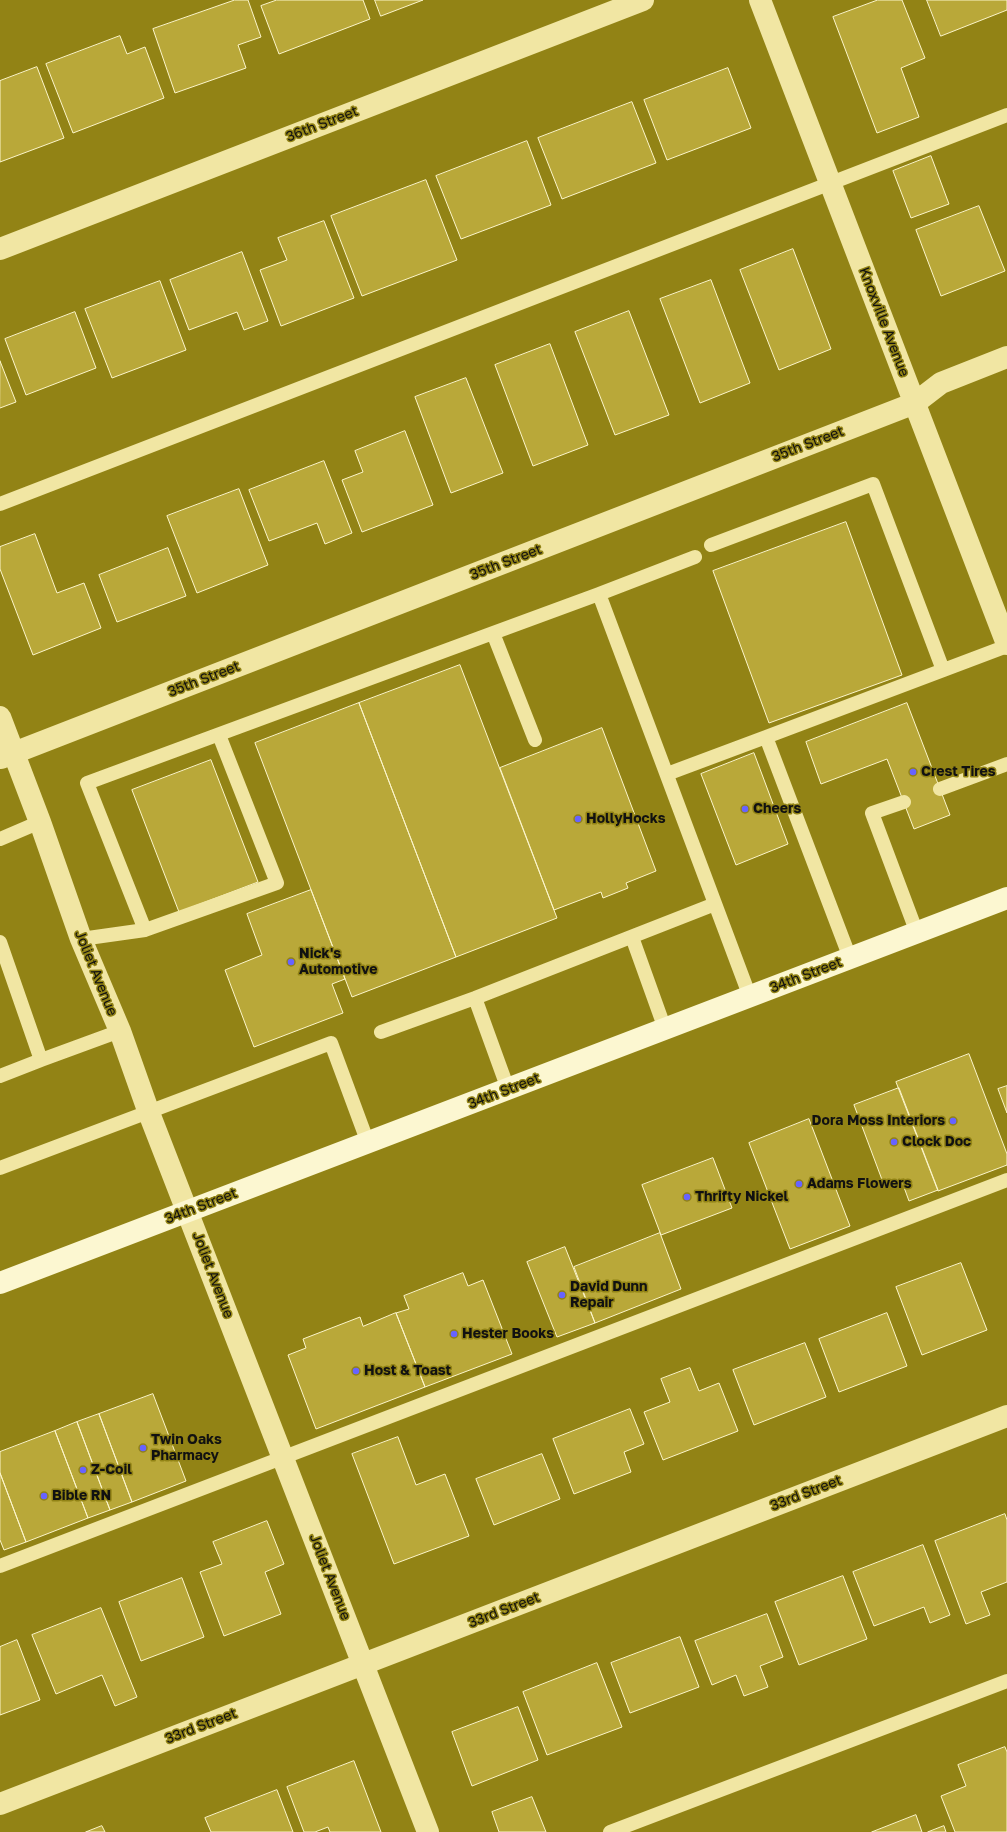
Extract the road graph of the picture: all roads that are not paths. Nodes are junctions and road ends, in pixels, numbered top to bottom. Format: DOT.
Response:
graph roads {
  1 [pos="644,0"];
  2 [pos="760,0"];
  3 [pos="1007,115"];
  4 [pos="830,183"];
  5 [pos="0,249"];
  6 [pos="1007,357"];
  7 [pos="915,403"];
  8 [pos="0,504"];
  9 [pos="711,544"];
  10 [pos="695,557"];
  11 [pos="599,594"];
  12 [pos="493,633"];
  13 [pos="1007,645"];
  14 [pos="943,670"];
  15 [pos="0,717"];
  16 [pos="219,735"];
  17 [pos="766,737"];
  18 [pos="535,740"];
  19 [pos="7,755"];
  20 [pos="1007,764"];
  21 [pos="667,774"];
  22 [pos="940,789"];
  23 [pos="904,802"];
  24 [pos="40,822"];
  25 [pos="0,839"];
  26 [pos="1007,898"];
  27 [pos="716,904"];
  28 [pos="145,930"];
  29 [pos="917,933"];
  30 [pos="632,937"];
  31 [pos="81,939"];
  32 [pos="0,942"];
  33 [pos="850,958"];
  34 [pos="750,997"];
  35 [pos="475,998"];
  36 [pos="665,1029"];
  37 [pos="120,1031"];
  38 [pos="381,1032"];
  39 [pos="41,1060"];
  40 [pos="0,1076"];
  41 [pos="508,1089"];
  42 [pos="149,1113"];
  43 [pos="368,1143"];
  44 [pos="0,1168"];
  45 [pos="1007,1180"];
  46 [pos="188,1211"];
  47 [pos="0,1284"];
  48 [pos="1007,1416"];
  49 [pos="283,1457"];
  50 [pos="0,1566"];
  51 [pos="363,1664"];
  52 [pos="1007,1681"];
  53 [pos="0,1804"];
  54 [pos="428,1832"];
  55 [pos="610,1832"];
  1 -- 5 [label="street, 36th Street"];
  2 -- 4 [label="street, Knoxville Avenue"];
  3 -- 4 [label="lane"];
  4 -- 7 [label="street, Knoxville Avenue"];
  4 -- 8 [label="lane"];
  6 -- 7 [label="street, 35th Street"];
  7 -- 13 [label="street, Knoxville Avenue"];
  7 -- 19 [label="street, 35th Street"];
  9 -- 14 [label="lane"];
  10 -- 11 [label="lane"];
  11 -- 12 [label="lane"];
  11 -- 21 [label="lane"];
  12 -- 16 [label="lane"];
  12 -- 18 [label="lane"];
  13 -- 14 [label="lane"];
  14 -- 17 [label="lane"];
  15 -- 19 [label="street, Joliet Avenue"];
  16 -- 28 [label="lane"];
  16 -- 28 [label="lane"];
  17 -- 21 [label="lane"];
  17 -- 33 [label="lane"];
  19 -- 24 [label="street, Joliet Avenue"];
  20 -- 22 [label="lane"];
  21 -- 27 [label="lane"];
  23 -- 29 [label="lane"];
  24 -- 25 [label="lane"];
  24 -- 31 [label="street, Joliet Avenue"];
  26 -- 29 [label="main road, 34th Street"];
  27 -- 30 [label="lane"];
  27 -- 34 [label="lane"];
  28 -- 31 [label="lane"];
  29 -- 33 [label="main road, 34th Street"];
  30 -- 35 [label="lane"];
  30 -- 36 [label="lane"];
  31 -- 37 [label="street, Joliet Avenue"];
  32 -- 39 [label="lane"];
  33 -- 34 [label="main road, 34th Street"];
  34 -- 36 [label="main road, 34th Street"];
  35 -- 38 [label="lane"];
  35 -- 41 [label="lane"];
  36 -- 41 [label="main road, 34th Street"];
  37 -- 39 [label="lane"];
  37 -- 42 [label="street, Joliet Avenue"];
  39 -- 40 [label="lane"];
  41 -- 43 [label="main road, 34th Street"];
  42 -- 43 [label="lane"];
  42 -- 44 [label="lane"];
  42 -- 46 [label="street, Joliet Avenue"];
  43 -- 46 [label="main road, 34th Street"];
  45 -- 49 [label="lane"];
  46 -- 47 [label="main road, 34th Street"];
  46 -- 49 [label="street, Joliet Avenue"];
  48 -- 51 [label="street, 33rd Street"];
  49 -- 50 [label="lane"];
  49 -- 51 [label="street, Joliet Avenue"];
  51 -- 53 [label="street, 33rd Street"];
  51 -- 54 [label="street, Joliet Avenue"];
  52 -- 55 [label="lane"];
}
